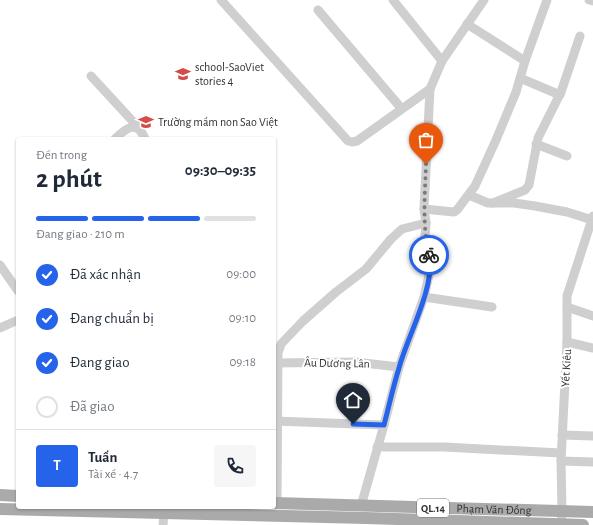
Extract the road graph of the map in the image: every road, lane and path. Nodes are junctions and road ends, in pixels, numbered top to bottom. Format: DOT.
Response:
graph roads {
  1 [pos="221,0"];
  2 [pos="393,0"];
  3 [pos="484,0"];
  4 [pos="547,0"];
  5 [pos="589,0"];
  6 [pos="593,1"];
  7 [pos="318,10"];
  8 [pos="467,24"];
  9 [pos="580,36"];
  10 [pos="442,61"];
  11 [pos="525,61"];
  12 [pos="90,76"];
  13 [pos="520,78"];
  14 [pos="430,89"];
  15 [pos="558,98"];
  16 [pos="401,108"];
  17 [pos="138,127"];
  18 [pos="118,137"];
  19 [pos="144,137"];
  20 [pos="536,144"];
  21 [pos="567,156"];
  22 [pos="469,195"];
  23 [pos="493,203"];
  24 [pos="424,209"];
  25 [pos="592,218"];
  26 [pos="426,222"];
  27 [pos="583,246"];
  28 [pos="593,249"];
  29 [pos="0,266"];
  30 [pos="16,288"];
  31 [pos="424,297"];
  32 [pos="492,307"];
  33 [pos="567,307"];
  34 [pos="593,316"];
  35 [pos="16,321"];
  36 [pos="0,328"];
  37 [pos="567,342"];
  38 [pos="593,348"];
  39 [pos="276,363"];
  40 [pos="399,367"];
  41 [pos="276,421"];
  42 [pos="384,425"];
  43 [pos="562,434"];
  44 [pos="593,436"];
  45 [pos="378,447"];
  46 [pos="561,457"];
  47 [pos="593,462"];
  48 [pos="0,495"];
  49 [pos="16,496"];
  50 [pos="276,503"];
  51 [pos="361,506"];
  52 [pos="0,509"];
  53 [pos="111,509"];
  54 [pos="562,511"];
  55 [pos="593,512"];
  56 [pos="163,519"];
  57 [pos="366,521"];
  58 [pos="487,524"];
  59 [pos="561,525"];
  60 [pos="583,525"];
  1 -- 16 [label="street"];
  2 -- 10 [label="street"];
  3 -- 8 [label="street"];
  4 -- 11 [label="street"];
  5 -- 6 [label="street"];
  7 -- 16 [label="street"];
  8 -- 10 [label="street"];
  8 -- 11 [label="street"];
  9 -- 13 [label="street"];
  10 -- 14 [label="street"];
  11 -- 13 [label="street"];
  12 -- 17 [label="street"];
  13 -- 22 [label="street"];
  14 -- 16 [label="street"];
  14 -- 24 [label="street"];
  15 -- 20 [label="street"];
  17 -- 18 [label="street"];
  17 -- 19 [label="street"];
  20 -- 21 [label="street"];
  20 -- 23 [label="street"];
  22 -- 23 [label="street"];
  22 -- 24 [label="street"];
  23 -- 25 [label="street"];
  24 -- 26 [label="street"];
  25 -- 27 [label="street, Yết Kiêu"];
  26 -- 31 [label="street"];
  26 -- 39 [label="street"];
  27 -- 28 [label="street"];
  27 -- 33 [label="street, Yết Kiêu"];
  29 -- 30 [label="street"];
  31 -- 32 [label="street"];
  31 -- 40 [label="street"];
  33 -- 34 [label="street"];
  33 -- 37 [label="street, Yết Kiêu"];
  35 -- 36 [label="street"];
  37 -- 38 [label="street"];
  37 -- 43 [label="street, Yết Kiêu"];
  39 -- 40 [label="street, Âu Dương Lân"];
  39 -- 41 [label="street"];
  40 -- 42 [label="street"];
  41 -- 42 [label="street"];
  42 -- 45 [label="street"];
  43 -- 44 [label="street"];
  43 -- 46 [label="street, Yết Kiêu"];
  45 -- 46 [label="street"];
  45 -- 51 [label="street"];
  46 -- 47 [label="street"];
  46 -- 54 [label="street, Yết Kiêu"];
  48 -- 49 [label="main road"];
  50 -- 51 [label="main road, Phạm Văn Đồng / QL.14"];
  51 -- 54 [label="main road, Phạm Văn Đồng / QL.14"];
  52 -- 53 [label="main road, Phạm Văn Đồng / QL.14"];
  53 -- 56 [label="main road, Phạm Văn Đồng / QL.14"];
  54 -- 55 [label="main road, Phạm Văn Đồng / QL.14"];
  54 -- 59 [label="street, Yết Kiêu"];
  56 -- 57 [label="main road, Phạm Văn Đồng / QL.14"];
  57 -- 58 [label="main road, Phạm Văn Đồng / QL.14"];
  58 -- 59 [label="main road, Phạm Văn Đồng / QL.14"];
  59 -- 60 [label="main road, Phạm Văn Đồng / QL.14"];
}
